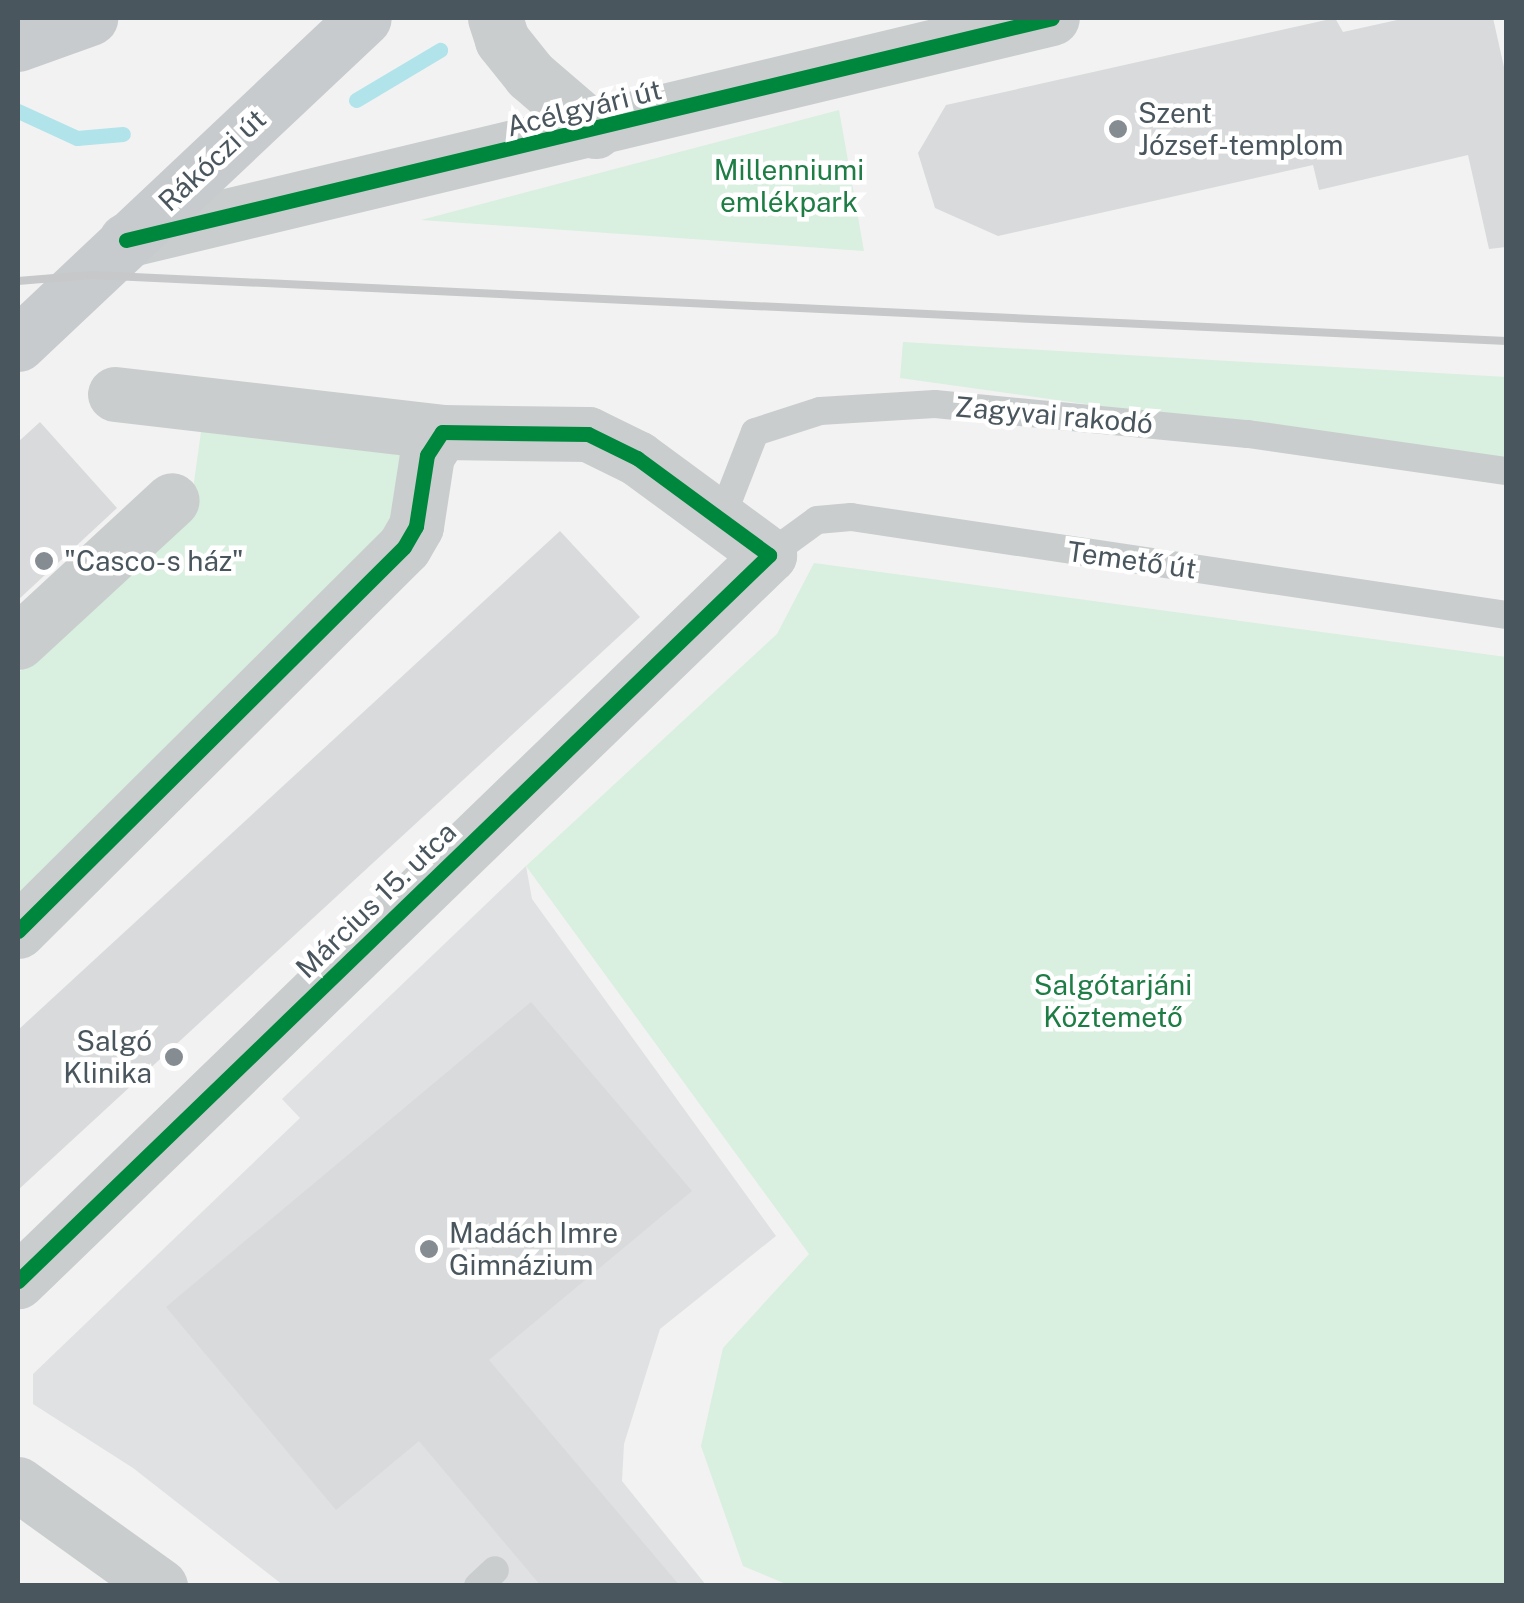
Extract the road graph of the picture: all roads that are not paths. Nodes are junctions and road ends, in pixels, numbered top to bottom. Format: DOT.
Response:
graph roads {
  1 [pos="90,18"];
  2 [pos="364,18"];
  3 [pos="495,18"];
  4 [pos="1052,18"];
  5 [pos="18,44"];
  6 [pos="595,131"];
  7 [pos="126,240"];
  8 [pos="18,344"];
  9 [pos="115,394"];
  10 [pos="442,432"];
  11 [pos="1506,471"];
  12 [pos="172,500"];
  13 [pos="721,520"];
  14 [pos="769,555"];
  15 [pos="1506,615"];
  16 [pos="18,642"];
  17 [pos="18,931"];
  18 [pos="18,1281"];
  19 [pos="18,1484"];
  20 [pos="160,1586"];
  1 -- 5 [label="main road"];
  2 -- 7 [label="main road, Rákóczi út"];
  3 -- 6 [label="street"];
  4 -- 6 [label="street, Acélgyári út"];
  6 -- 7 [label="street, Acélgyári út"];
  7 -- 8 [label="main road, Rákóczi út"];
  9 -- 10 [label="street"];
  10 -- 13 [label="street"];
  10 -- 17 [label="street"];
  11 -- 13 [label="lane, Zagyvai rakodó"];
  12 -- 16 [label="street"];
  13 -- 14 [label="street"];
  14 -- 15 [label="lane, Temető út"];
  14 -- 18 [label="street, Március 15. utca"];
  19 -- 20 [label="street"];
}
